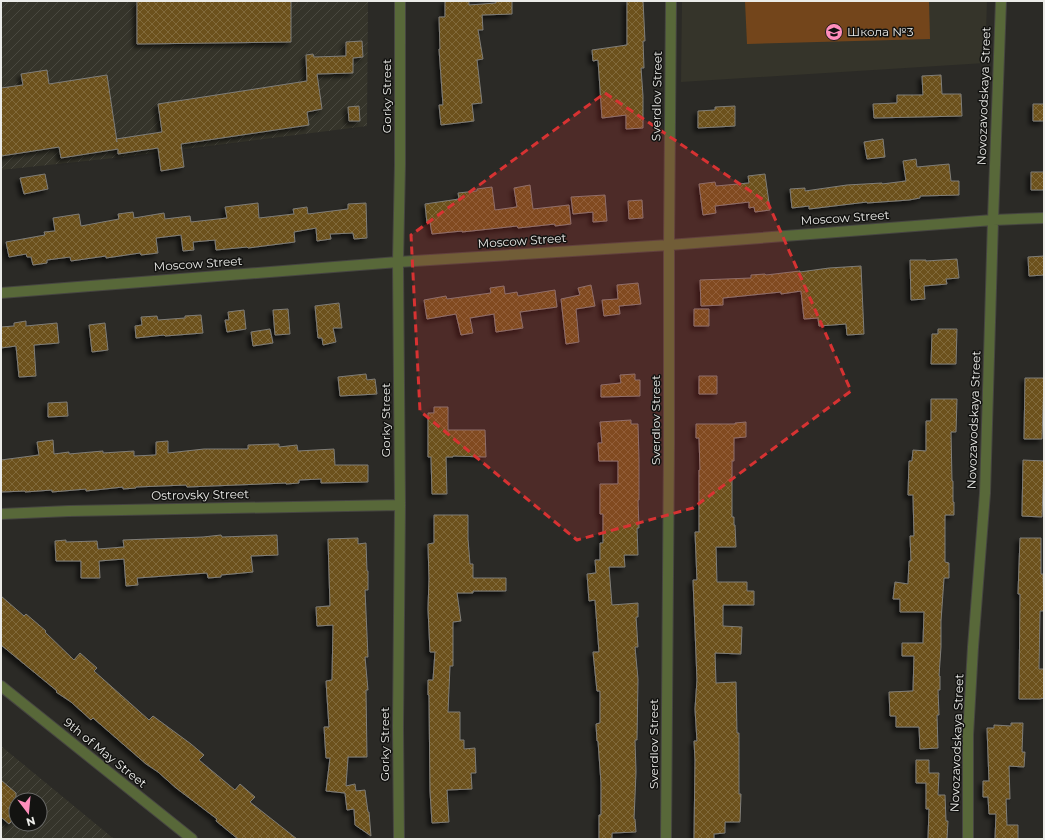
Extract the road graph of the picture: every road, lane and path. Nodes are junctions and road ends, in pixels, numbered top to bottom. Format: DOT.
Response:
graph roads {
  1 [pos="400,1"];
  2 [pos="671,1"];
  3 [pos="1001,1"];
  4 [pos="1044,218"];
  5 [pos="993,220"];
  6 [pos="669,245"];
  7 [pos="398,262"];
  8 [pos="1,293"];
  9 [pos="400,505"];
  10 [pos="1,514"];
  11 [pos="1,686"];
  12 [pos="192,839"];
  13 [pos="399,839"];
  14 [pos="666,839"];
  15 [pos="968,839"];
  1 -- 7 [label="street, Gorky Street"];
  2 -- 6 [label="street, Sverdlov Street"];
  3 -- 5 [label="street, Novozavodskaya Street"];
  4 -- 5 [label="street, Moscow Street"];
  5 -- 6 [label="street, Moscow Street"];
  5 -- 15 [label="street, Novozavodskaya Street"];
  6 -- 7 [label="street, Moscow Street"];
  6 -- 14 [label="street, Sverdlov Street"];
  7 -- 8 [label="street, Moscow Street"];
  7 -- 9 [label="street, Gorky Street"];
  9 -- 10 [label="street, Ostrovsky Street"];
  9 -- 13 [label="street, Gorky Street"];
  11 -- 12 [label="street, 9th of May Street"];
}
